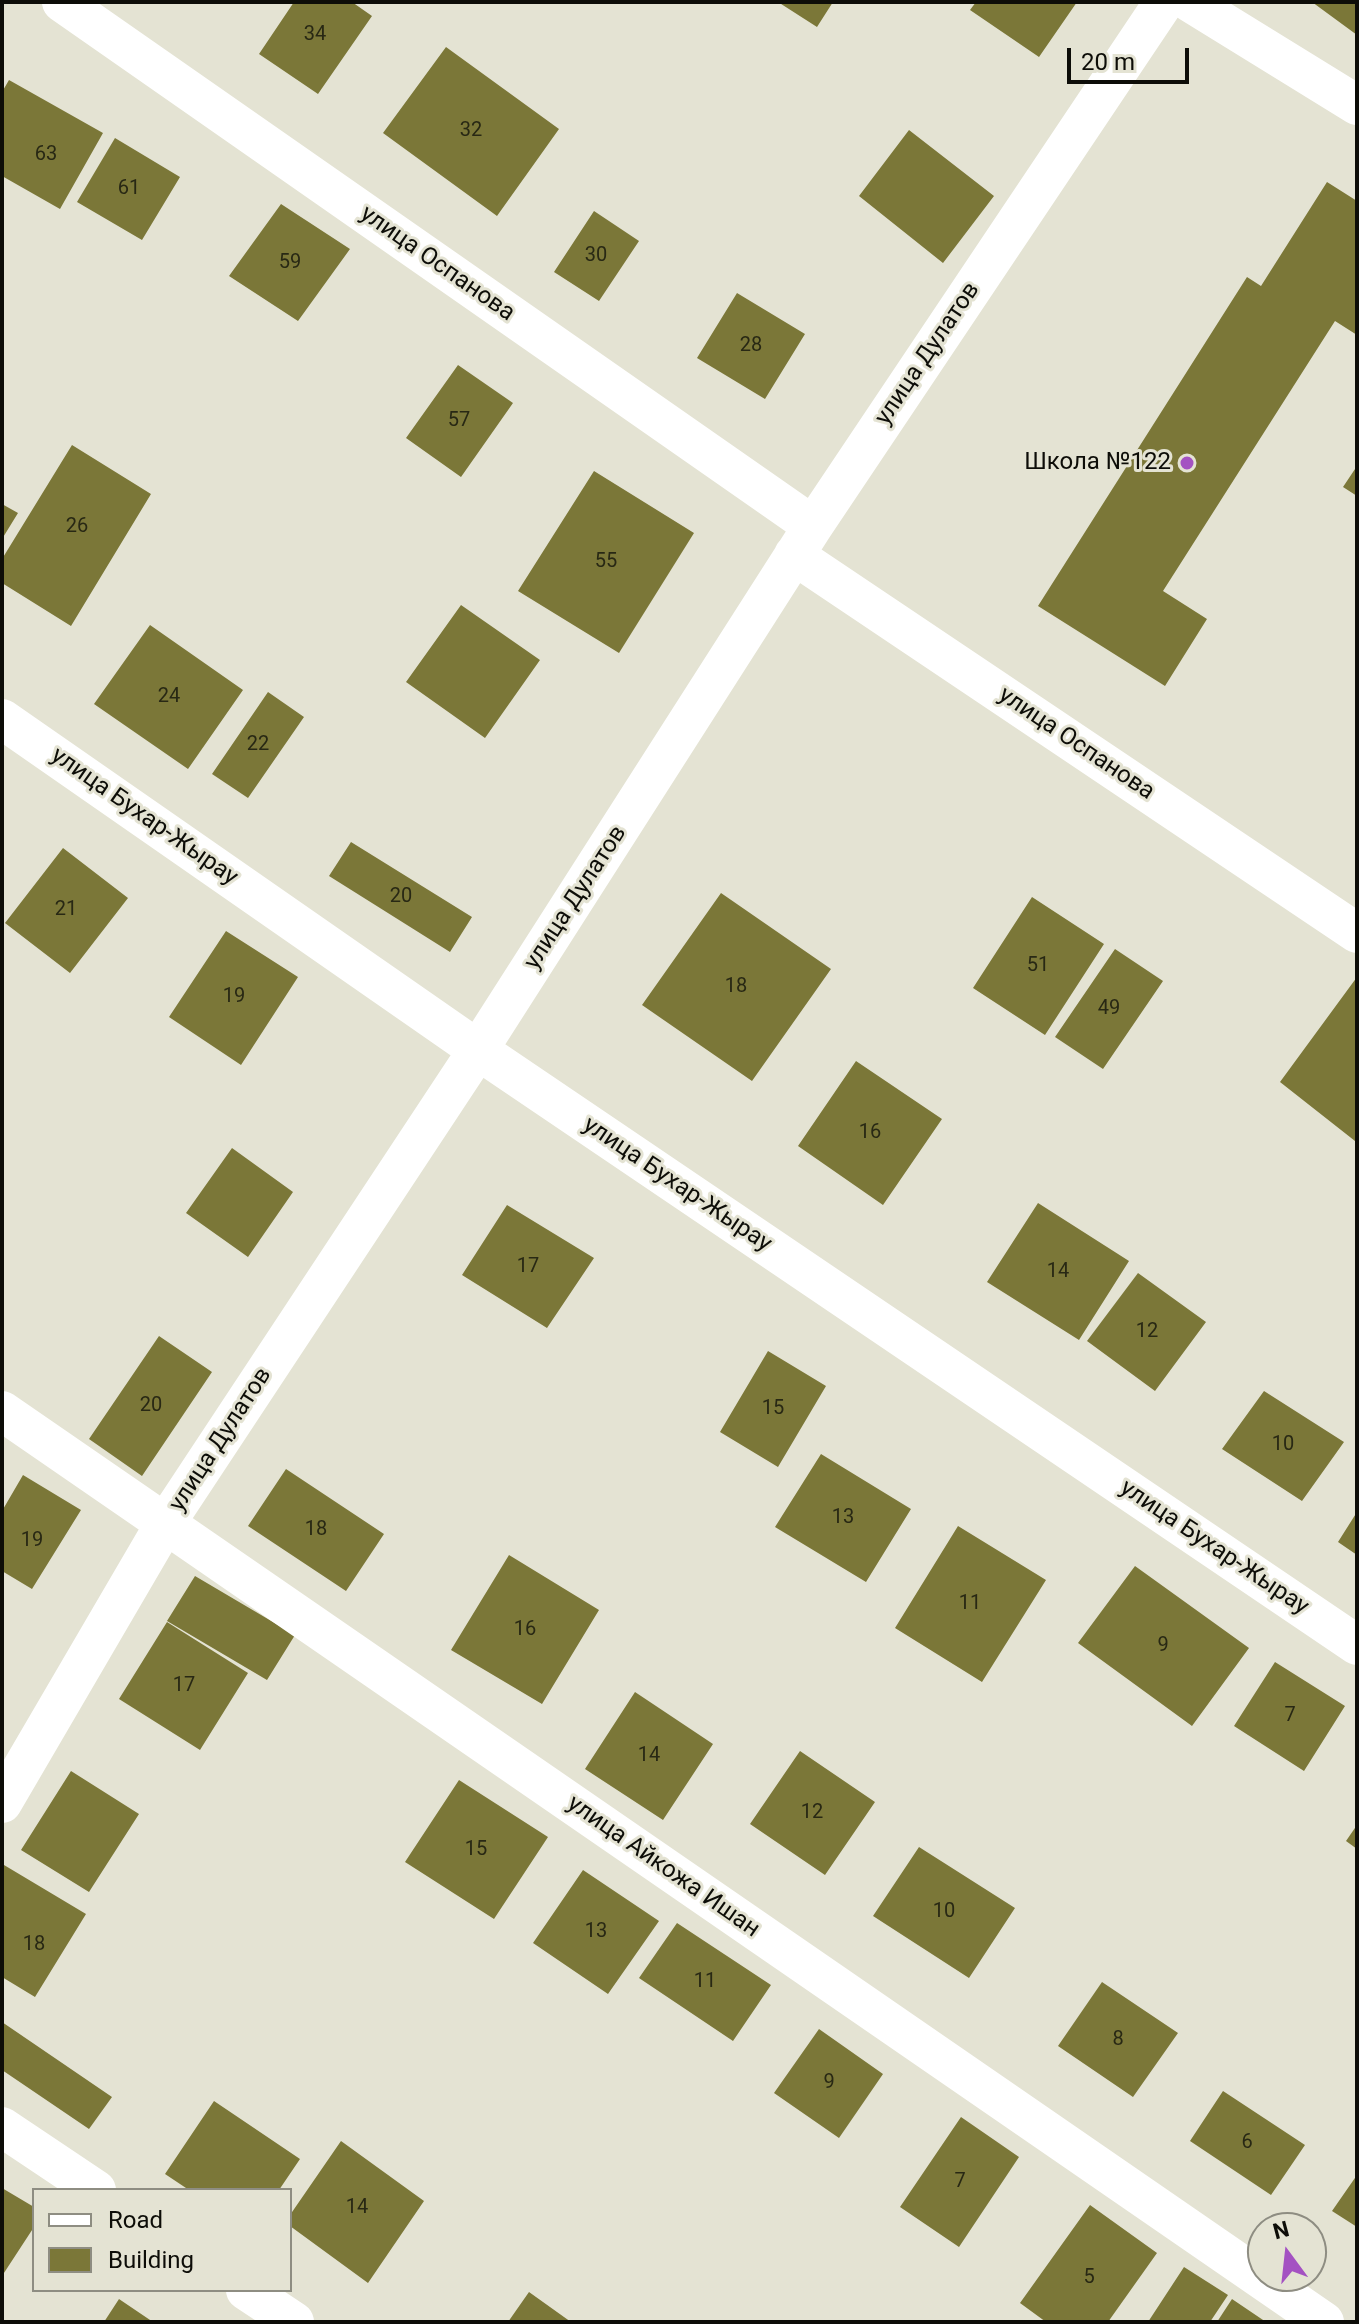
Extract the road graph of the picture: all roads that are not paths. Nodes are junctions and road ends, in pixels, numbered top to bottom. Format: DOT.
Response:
graph roads {
  1 [pos="62,2"];
  2 [pos="1164,2"];
  3 [pos="1190,2"];
  4 [pos="1357,105"];
  5 [pos="804,540"];
  6 [pos="2,719"];
  7 [pos="1357,933"];
  8 [pos="478,1050"];
  9 [pos="2,1411"];
  10 [pos="165,1524"];
  11 [pos="1357,1645"];
  12 [pos="2,1803"];
  13 [pos="2,2127"];
  14 [pos="93,2188"];
  15 [pos="249,2292"];
  16 [pos="294,2322"];
  17 [pos="1324,2322"];
  1 -- 5 [label="street, улица Оспанова"];
  2 -- 5 [label="street, улица Дулатов"];
  3 -- 4 [label="street"];
  5 -- 7 [label="street, улица Оспанова"];
  5 -- 8 [label="street, улица Дулатов"];
  6 -- 8 [label="street, улица Бухар-Жырау"];
  8 -- 10 [label="street, улица Дулатов"];
  8 -- 11 [label="street, улица Бухар-Жырау"];
  9 -- 10 [label="street, улица Айкожа Ишан"];
  10 -- 12 [label="street, улица Дулатов"];
  10 -- 17 [label="street, улица Айкожа Ишан"];
  13 -- 14 [label="street"];
  15 -- 16 [label="street"];
}
